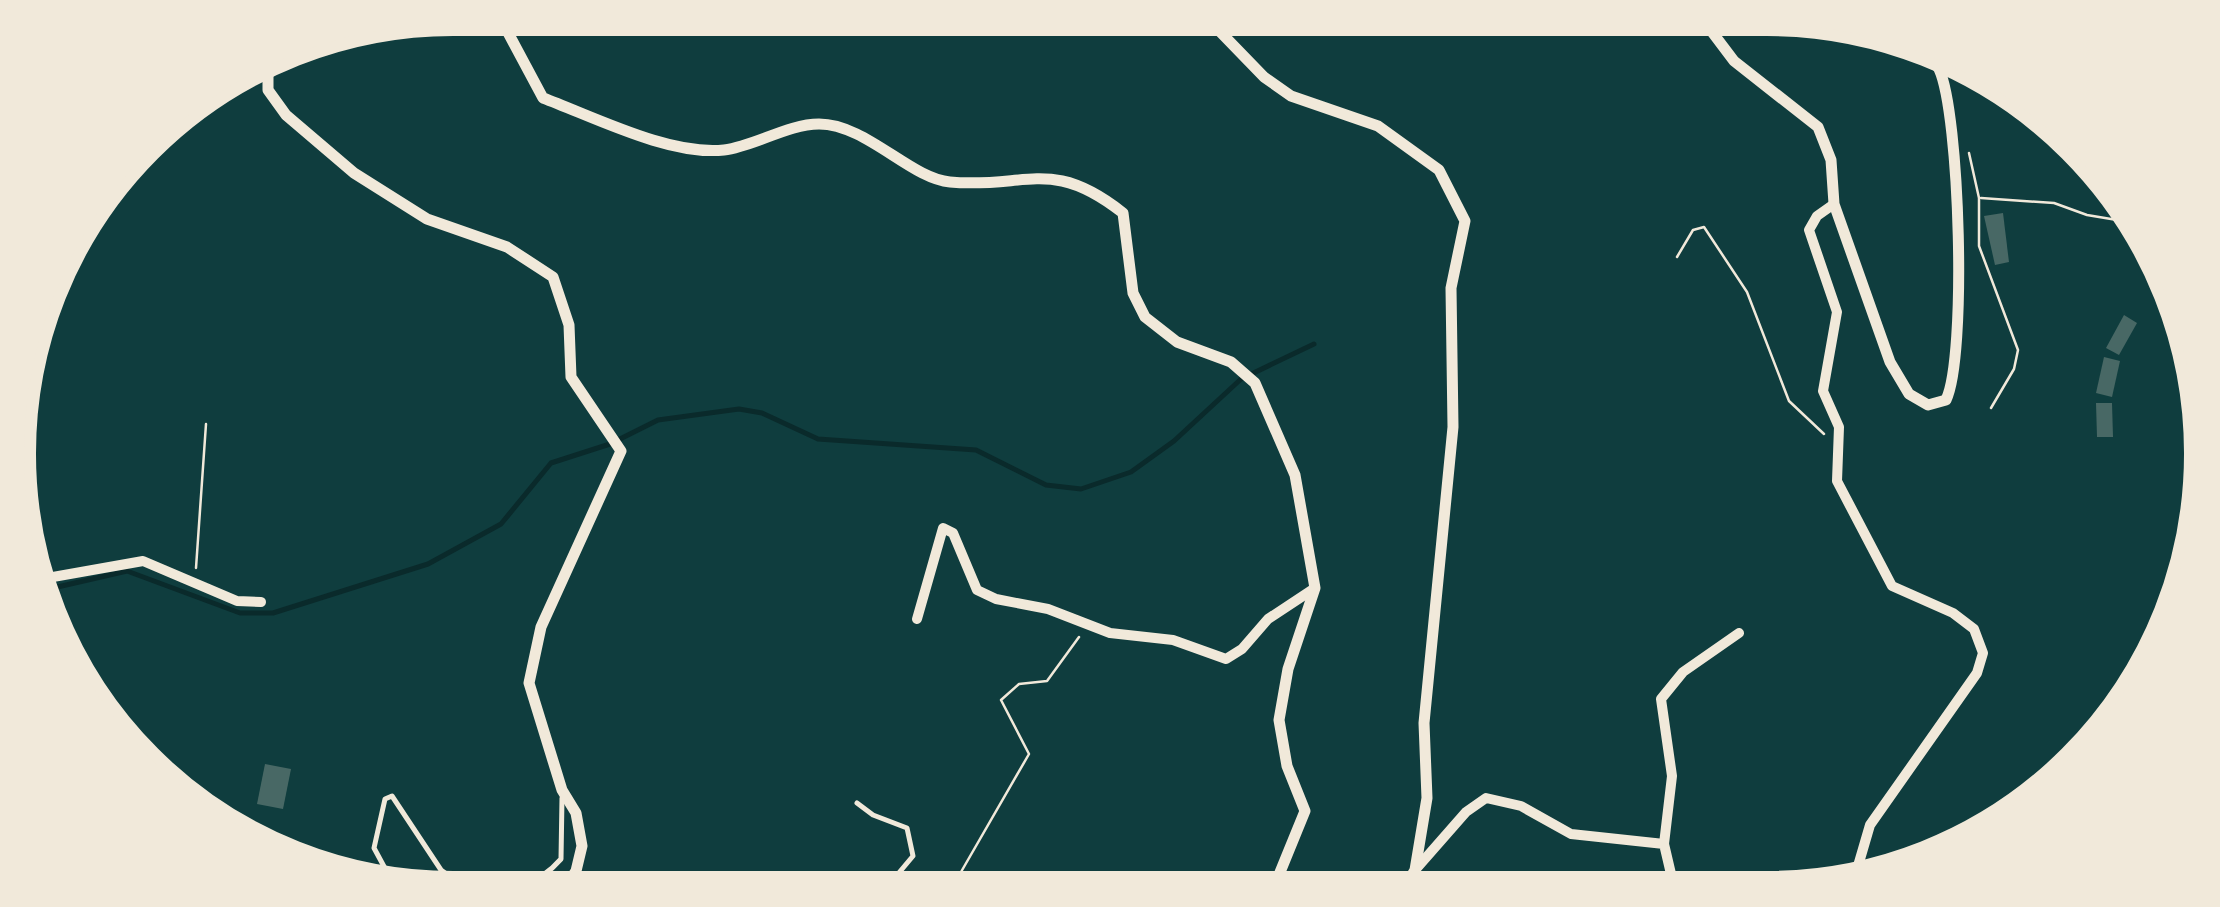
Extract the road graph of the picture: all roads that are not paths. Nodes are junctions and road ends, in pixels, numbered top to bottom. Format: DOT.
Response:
graph roads {
  1 [pos="506,30"];
  2 [pos="1217,30"];
  3 [pos="1711,30"];
  4 [pos="1935,65"];
  5 [pos="268,73"];
  6 [pos="1834,204"];
  7 [pos="48,578"];
  8 [pos="1315,588"];
  9 [pos="261,602"];
  10 [pos="916,619"];
  11 [pos="1739,632"];
  12 [pos="562,790"];
  13 [pos="857,804"];
  14 [pos="1664,844"];
  15 [pos="1860,867"];
  16 [pos="1415,870"];
  17 [pos="387,871"];
  18 [pos="450,877"];
  19 [pos="545,877"];
  20 [pos="572,877"];
  21 [pos="896,877"];
  22 [pos="1280,877"];
  23 [pos="1411,877"];
  24 [pos="1672,877"];
  1 -- 8 [label="street"];
  2 -- 16 [label="street"];
  3 -- 6 [label="street"];
  4 -- 6 [label="street"];
  5 -- 12 [label="street"];
  6 -- 15 [label="street"];
  7 -- 9 [label="street"];
  8 -- 10 [label="street"];
  8 -- 22 [label="street"];
  11 -- 14 [label="street"];
  12 -- 19 [label="lane"];
  12 -- 20 [label="street"];
  13 -- 21 [label="lane"];
  14 -- 16 [label="street"];
  14 -- 24 [label="street"];
  16 -- 23 [label="street"];
  17 -- 18 [label="lane"];
}
